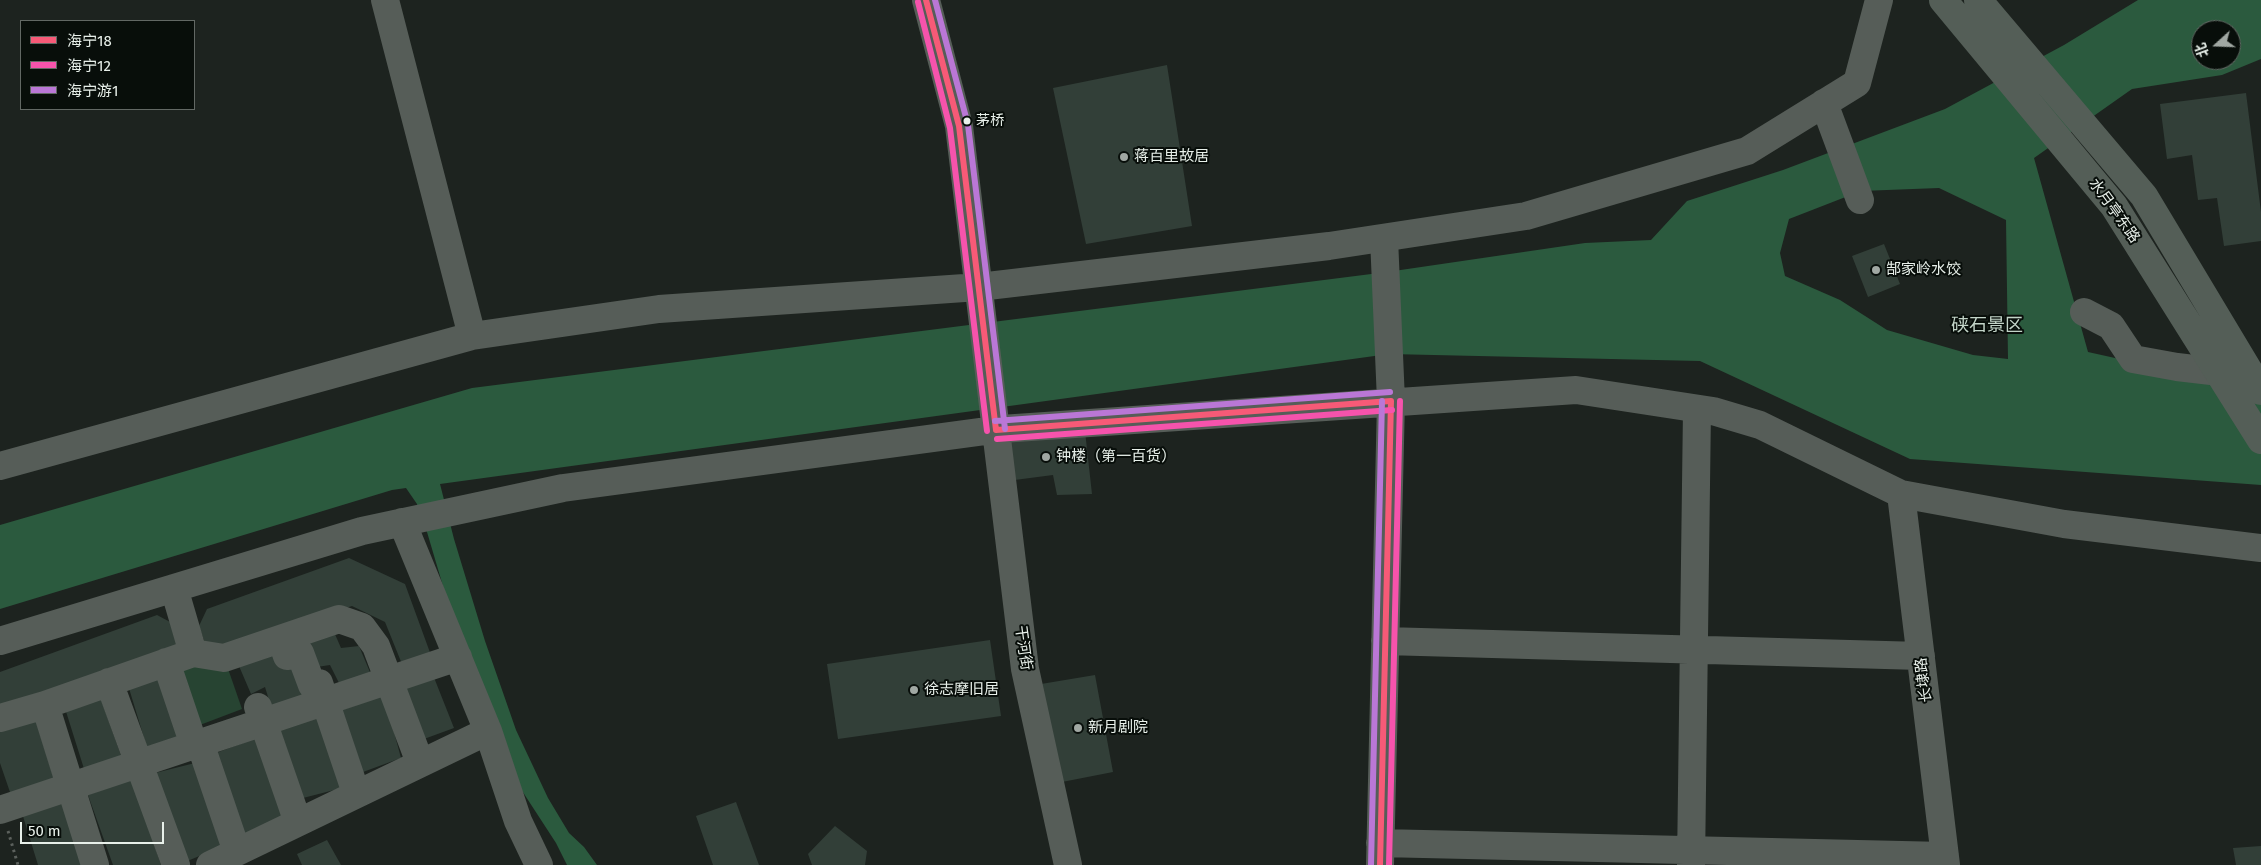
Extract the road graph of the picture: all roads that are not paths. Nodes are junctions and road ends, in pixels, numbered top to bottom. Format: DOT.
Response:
graph roads {
  1 [pos="385,0"];
  2 [pos="926,0"];
  3 [pos="1879,0"];
  4 [pos="1943,0"];
  5 [pos="1978,0"];
  6 [pos="1824,103"];
  7 [pos="1860,200"];
  8 [pos="1384,246"];
  9 [pos="979,293"];
  10 [pos="2084,312"];
  11 [pos="472,336"];
  12 [pos="2261,377"];
  13 [pos="2261,391"];
  14 [pos="1390,394"];
  15 [pos="1697,409"];
  16 [pos="996,429"];
  17 [pos="2261,440"];
  18 [pos="0,466"];
  19 [pos="1901,494"];
  20 [pos="402,522"];
  21 [pos="2261,548"];
  22 [pos="174,588"];
  23 [pos="281,639"];
  24 [pos="0,641"];
  25 [pos="1385,641"];
  26 [pos="1694,650"];
  27 [pos="193,653"];
  28 [pos="1921,656"];
  29 [pos="458,657"];
  30 [pos="166,662"];
  31 [pos="389,680"];
  32 [pos="109,682"];
  33 [pos="324,702"];
  34 [pos="45,705"];
  35 [pos="260,715"];
  36 [pos="0,718"];
  37 [pos="488,732"];
  38 [pos="197,744"];
  39 [pos="416,752"];
  40 [pos="138,764"];
  41 [pos="353,784"];
  42 [pos="70,786"];
  43 [pos="0,809"];
  44 [pos="294,811"];
  45 [pos="234,843"];
  46 [pos="1380,854"];
  47 [pos="1691,857"];
  48 [pos="1946,860"];
  49 [pos="95,865"];
  50 [pos="176,865"];
  51 [pos="210,865"];
  52 [pos="539,865"];
  53 [pos="1068,865"];
  1 -- 11 [label="street"];
  2 -- 9 [label="street, 干河街"];
  3 -- 6 [label="street"];
  4 -- 17 [label="main road, 水月亭东路"];
  5 -- 13 [label="main road, 水月亭东路"];
  6 -- 7 [label="street"];
  6 -- 8 [label="street"];
  8 -- 9 [label="street"];
  8 -- 14 [label="street"];
  9 -- 11 [label="street"];
  9 -- 16 [label="street, 干河街"];
  10 -- 12 [label="street"];
  11 -- 18 [label="street"];
  14 -- 15 [label="street"];
  14 -- 16 [label="street"];
  14 -- 25 [label="street"];
  15 -- 19 [label="street"];
  15 -- 26 [label="street"];
  16 -- 20 [label="street"];
  16 -- 53 [label="street, 干河街"];
  19 -- 21 [label="street"];
  19 -- 28 [label="street, 长埭路"];
  20 -- 22 [label="street"];
  20 -- 29 [label="street"];
  22 -- 24 [label="street"];
  22 -- 27 [label="street"];
  23 -- 27 [label="street"];
  23 -- 31 [label="street"];
  23 -- 33 [label="street"];
  25 -- 26 [label="street"];
  25 -- 46 [label="street"];
  26 -- 28 [label="street"];
  26 -- 47 [label="street"];
  27 -- 30 [label="street"];
  28 -- 48 [label="street, 长埭路"];
  29 -- 31 [label="street"];
  29 -- 37 [label="street"];
  30 -- 32 [label="street"];
  30 -- 38 [label="street"];
  31 -- 33 [label="street"];
  31 -- 39 [label="street"];
  32 -- 34 [label="street"];
  32 -- 40 [label="street"];
  33 -- 35 [label="street"];
  33 -- 41 [label="street"];
  34 -- 36 [label="street"];
  34 -- 42 [label="street"];
  35 -- 38 [label="street"];
  35 -- 44 [label="street"];
  37 -- 51 [label="street"];
  37 -- 52 [label="street"];
  38 -- 40 [label="street"];
  38 -- 45 [label="street"];
  40 -- 42 [label="street"];
  40 -- 50 [label="street"];
  42 -- 43 [label="street"];
  42 -- 49 [label="street"];
  46 -- 47 [label="street"];
  47 -- 48 [label="street"];
}
